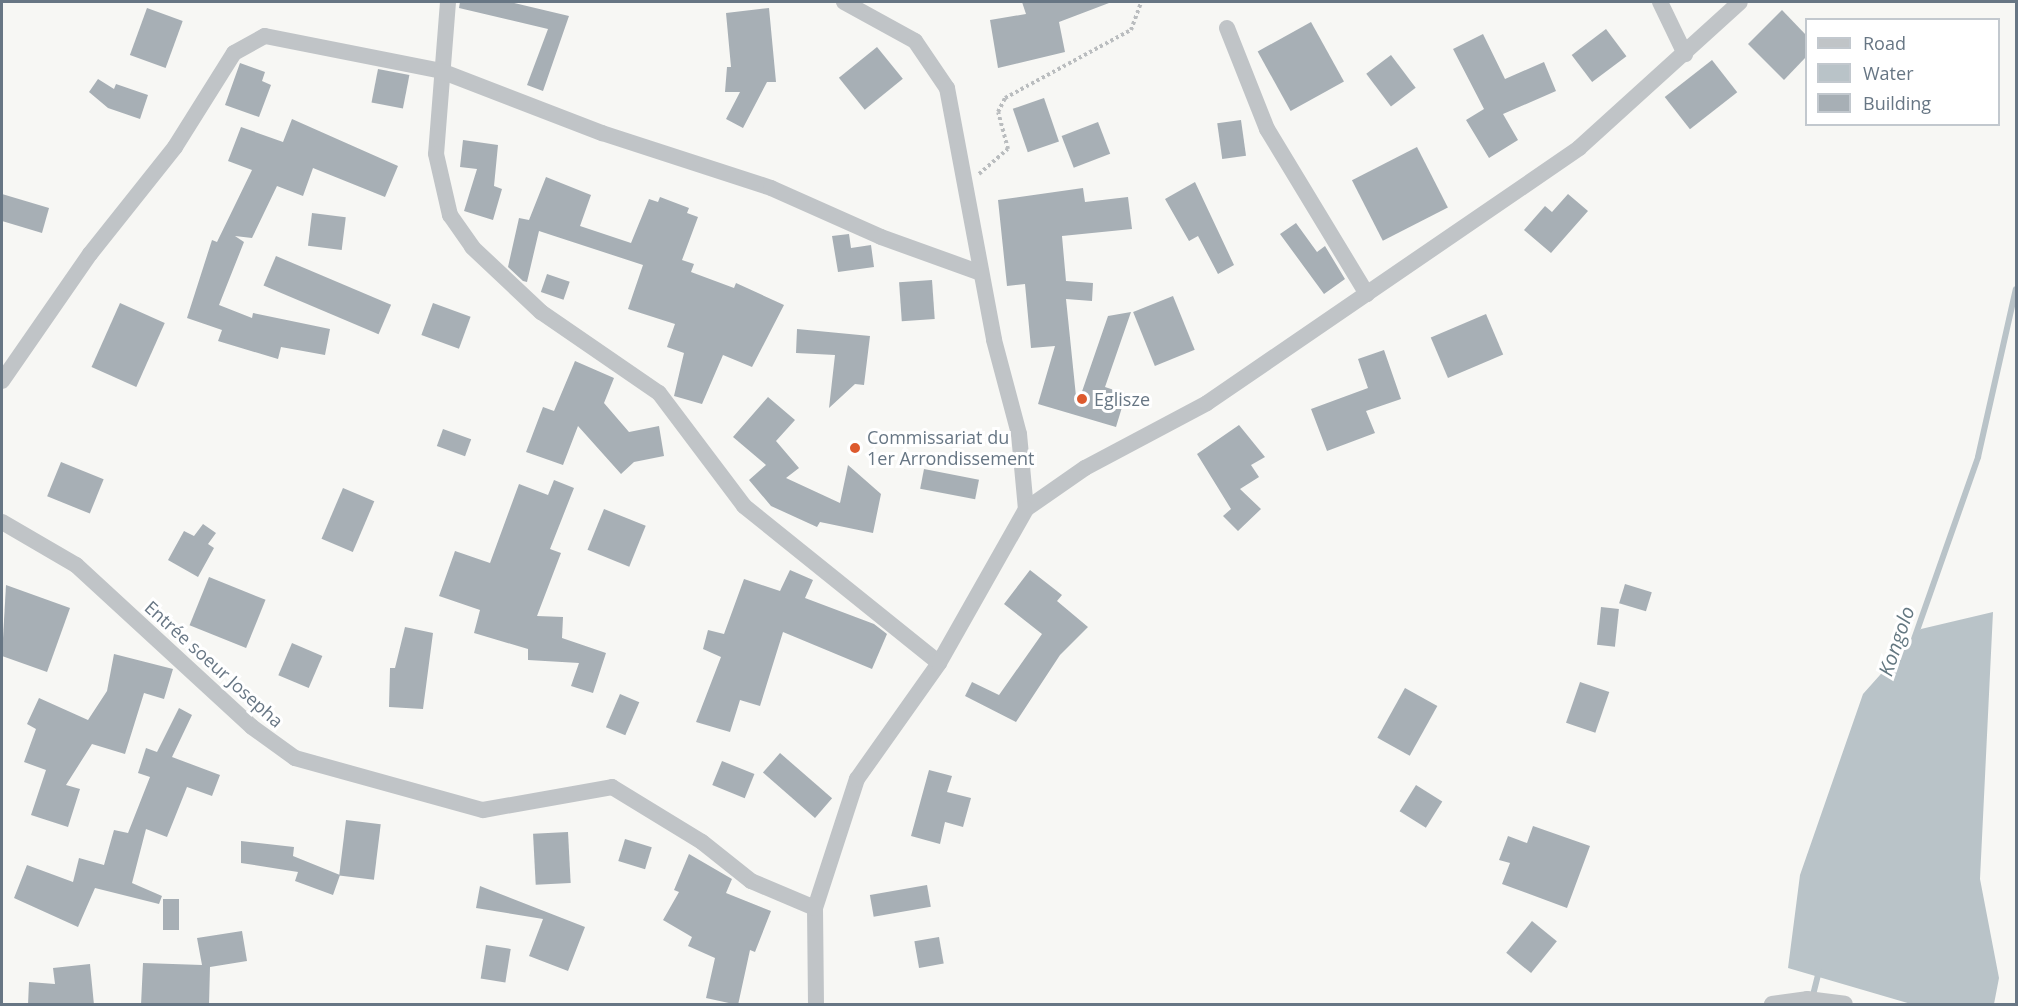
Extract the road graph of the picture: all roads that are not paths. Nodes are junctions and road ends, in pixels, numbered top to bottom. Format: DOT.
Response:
graph roads {
  1 [pos="448,2"];
  2 [pos="844,2"];
  3 [pos="1660,2"];
  4 [pos="1740,2"];
  5 [pos="1227,28"];
  6 [pos="1685,54"];
  7 [pos="441,71"];
  8 [pos="981,273"];
  9 [pos="1367,294"];
  10 [pos="2,381"];
  11 [pos="1026,509"];
  12 [pos="2,522"];
  13 [pos="939,663"];
  14 [pos="815,908"];
  15 [pos="816,1005"];
  16 [pos="1772,1005"];
  17 [pos="1845,1005"];
  1 -- 7 [label="street"];
  2 -- 8 [label="street"];
  3 -- 6 [label="street"];
  4 -- 6 [label="street"];
  5 -- 9 [label="street"];
  6 -- 9 [label="street"];
  7 -- 8 [label="street"];
  7 -- 10 [label="street"];
  7 -- 13 [label="street"];
  8 -- 11 [label="street"];
  9 -- 11 [label="street"];
  11 -- 13 [label="street"];
  12 -- 14 [label="street, Entrée soeur Josepha"];
  13 -- 14 [label="street"];
  14 -- 15 [label="street"];
  16 -- 17 [label="street"];
}
